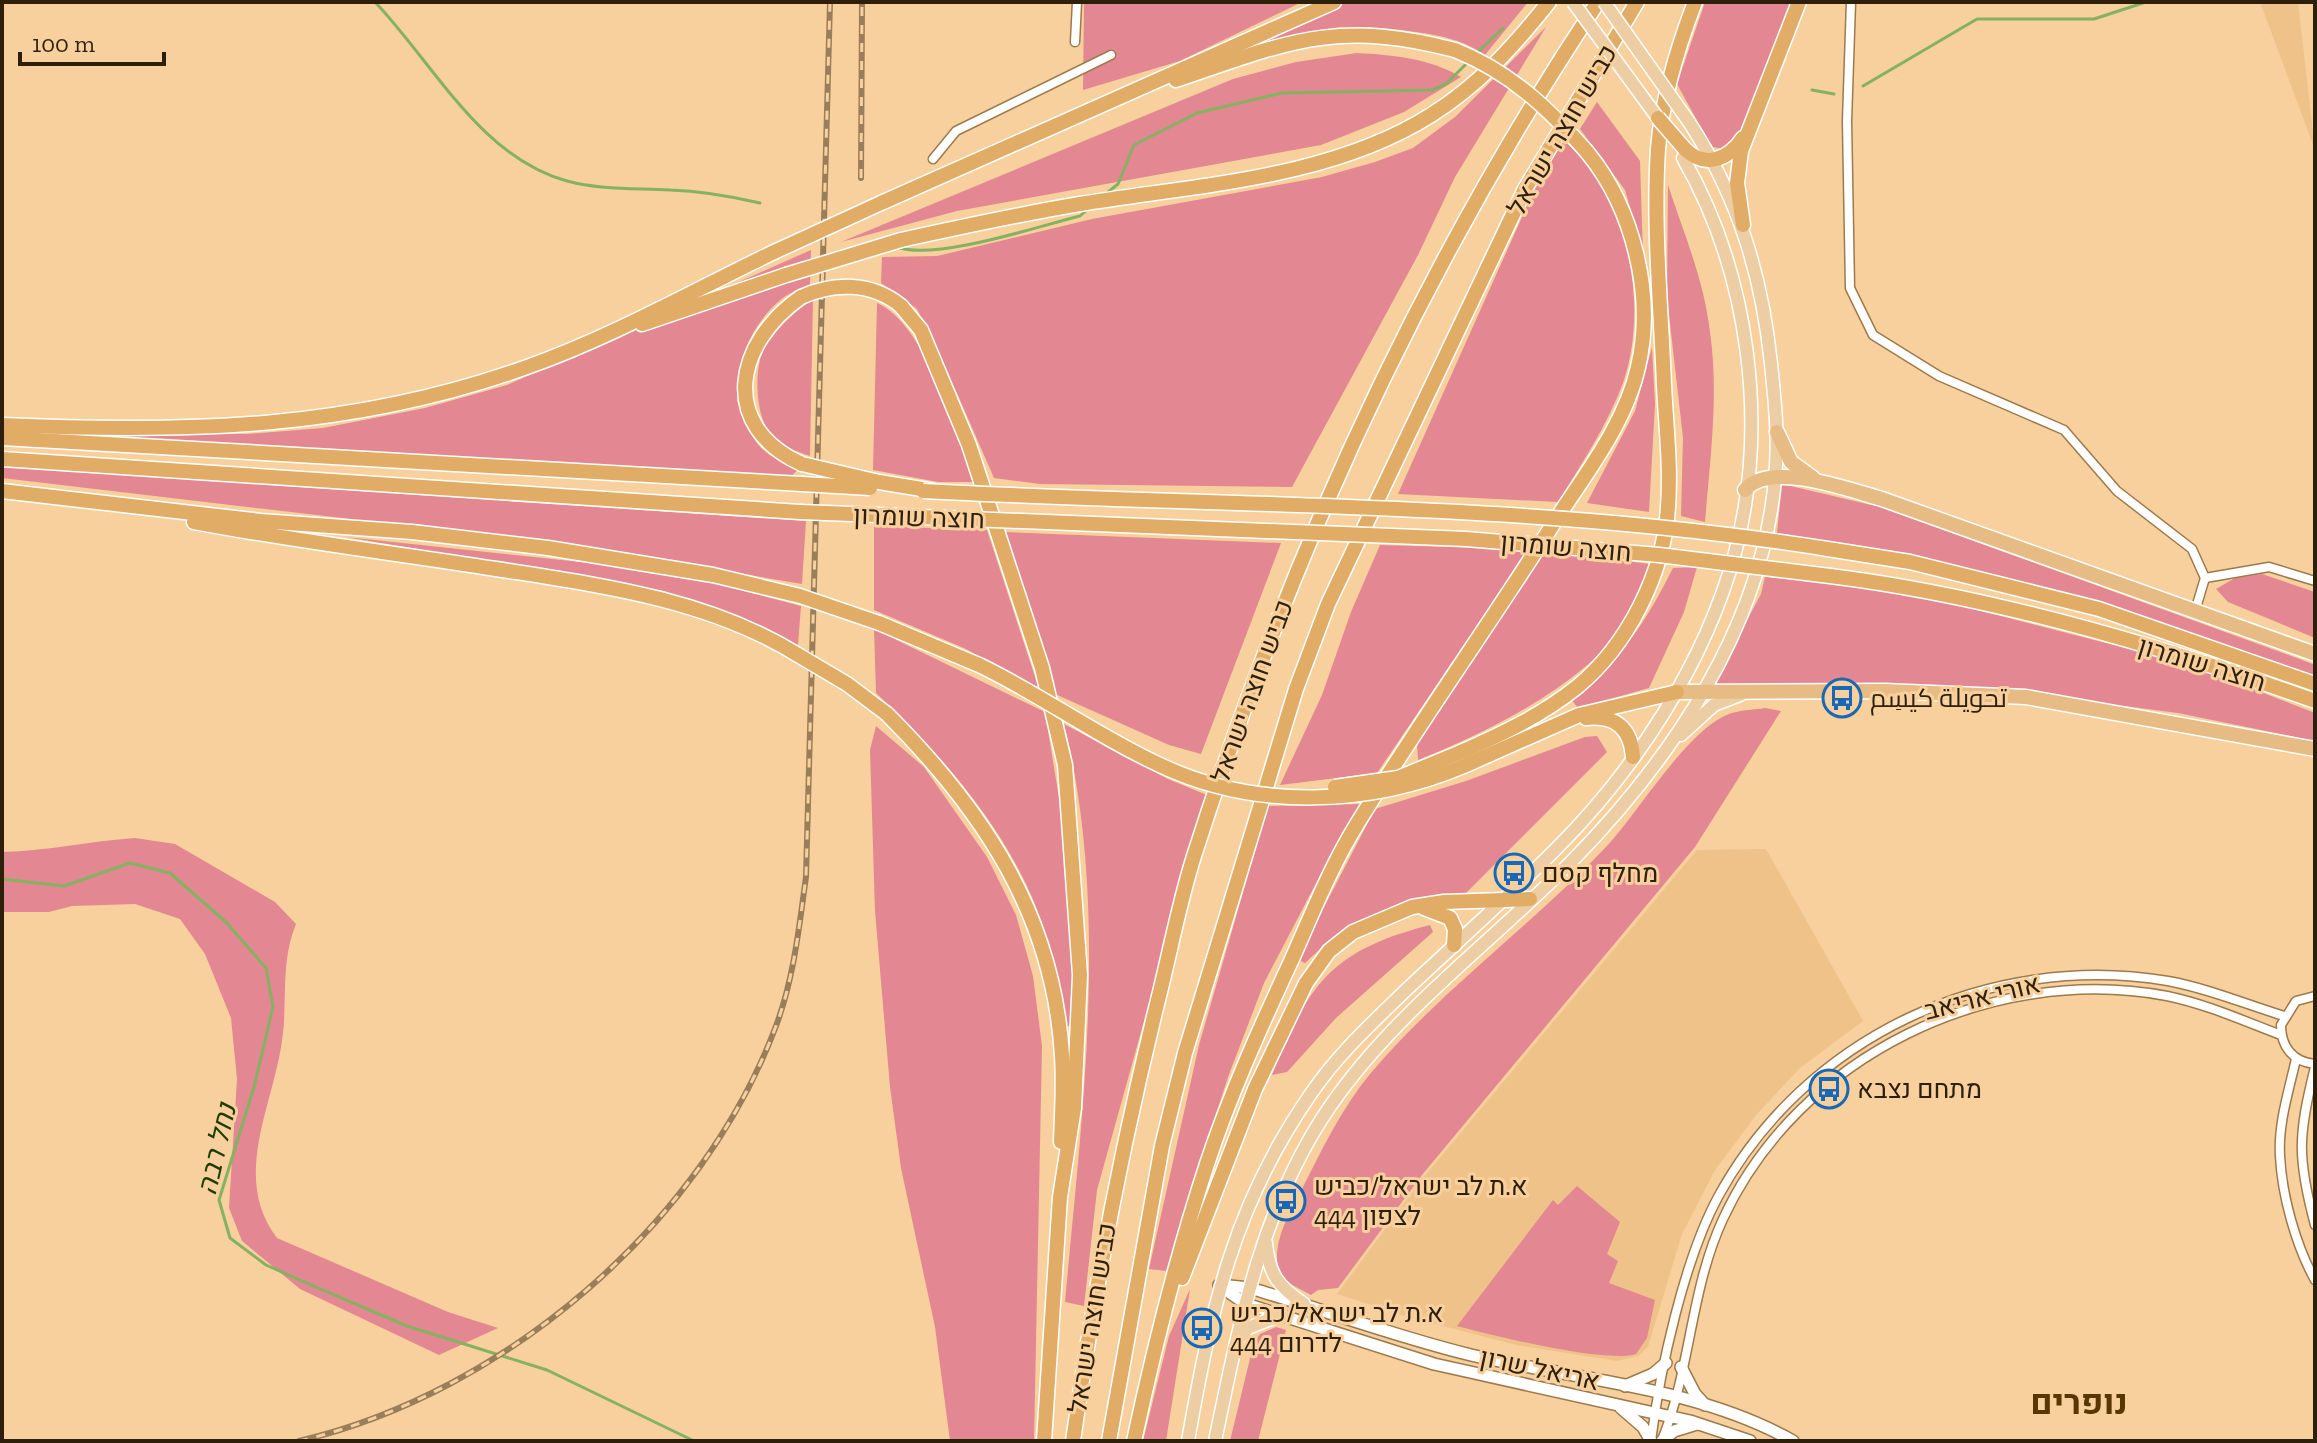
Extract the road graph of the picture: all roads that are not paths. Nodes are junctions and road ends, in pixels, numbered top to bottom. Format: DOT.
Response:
graph roads {
  1 [pos="1077,2"];
  2 [pos="1334,2"];
  3 [pos="1549,2"];
  4 [pos="1573,2"];
  5 [pos="1598,2"];
  6 [pos="1604,2"];
  7 [pos="1637,2"];
  8 [pos="1695,2"];
  9 [pos="1799,2"];
  10 [pos="1851,2"];
  11 [pos="1075,42"];
  12 [pos="1111,55"];
  13 [pos="1200,66"];
  14 [pos="1658,118"];
  15 [pos="1745,135"];
  16 [pos="1683,153"];
  17 [pos="933,159"];
  18 [pos="1713,161"];
  19 [pos="1743,225"];
  20 [pos="570,349"];
  21 [pos="2,425"];
  22 [pos="1777,432"];
  23 [pos="2,438"];
  24 [pos="2,459"];
  25 [pos="1776,476"];
  26 [pos="879,485"];
  27 [pos="1828,485"];
  28 [pos="1745,490"];
  29 [pos="2,491"];
  30 [pos="68,499"];
  31 [pos="2205,578"];
  32 [pos="2315,581"];
  33 [pos="2195,611"];
  34 [pos="2315,654"];
  35 [pos="2315,684"];
  36 [pos="1703,690"];
  37 [pos="1677,692"];
  38 [pos="1757,692"];
  39 [pos="2315,701"];
  40 [pos="1554,725"];
  41 [pos="2315,749"];
  42 [pos="1633,757"];
  43 [pos="1464,759"];
  44 [pos="1652,768"];
  45 [pos="1530,899"];
  46 [pos="1501,902"];
  47 [pos="1412,907"];
  48 [pos="1454,945"];
  49 [pos="2315,996"];
  50 [pos="2284,1016"];
  51 [pos="2281,1035"];
  52 [pos="2296,1059"];
  53 [pos="2315,1066"];
  54 [pos="1060,1197"];
  55 [pos="2315,1225"];
  56 [pos="1266,1236"];
  57 [pos="2315,1280"];
  58 [pos="1219,1285"];
  59 [pos="1250,1288"];
  60 [pos="1246,1304"];
  61 [pos="1304,1304"];
  62 [pos="1281,1315"];
  63 [pos="1237,1342"];
  64 [pos="1666,1363"];
  65 [pos="1152,1365"];
  66 [pos="1681,1367"];
  67 [pos="1623,1387"];
  68 [pos="1659,1394"];
  69 [pos="1674,1398"];
  70 [pos="1706,1405"];
  71 [pos="1618,1406"];
  72 [pos="1655,1414"];
  73 [pos="1669,1417"];
  74 [pos="1698,1424"];
  75 [pos="1044,1441"];
  76 [pos="1073,1441"];
  77 [pos="1109,1441"];
  78 [pos="1134,1441"];
  79 [pos="1188,1441"];
  80 [pos="1215,1441"];
  81 [pos="1651,1441"];
  82 [pos="1662,1441"];
  83 [pos="1750,1441"];
  84 [pos="1793,1441"];
  1 -- 11 [label="street"];
  2 -- 13 [label="highway"];
  3 -- 20 [label="highway, bridge"];
  4 -- 14 [label="main road, bridge"];
  5 -- 76 [label="highway, כביש חוצה ישראל"];
  6 -- 18 [label="main road, bridge"];
  7 -- 77 [label="highway, כביש חוצה ישראל"];
  8 -- 43 [label="highway"];
  9 -- 15 [label="highway"];
  10 -- 31 [label="street"];
  12 -- 17 [label="street"];
  13 -- 20 [label="highway, bridge"];
  13 -- 65 [label="highway, bridge"];
  14 -- 16 [label="highway, bridge"];
  15 -- 18 [label="highway"];
  15 -- 19 [label="highway"];
  16 -- 18 [label="highway"];
  16 -- 28 [label="main road"];
  18 -- 19 [label="main road"];
  19 -- 22 [label="main road"];
  20 -- 21 [label="highway"];
  22 -- 25 [label="main road"];
  22 -- 27 [label="highway"];
  23 -- 26 [label="highway, חוצה שומרון, bridge"];
  24 -- 39 [label="highway, חוצה שומרון, bridge"];
  25 -- 27 [label="highway"];
  25 -- 28 [label="highway"];
  25 -- 36 [label="main road"];
  26 -- 35 [label="highway, חוצה שומרון, bridge"];
  26 -- 54 [label="highway, bridge"];
  27 -- 33 [label="highway"];
  28 -- 37 [label="main road"];
  29 -- 30 [label="highway"];
  30 -- 43 [label="highway, bridge"];
  30 -- 54 [label="highway, bridge"];
  31 -- 32 [label="street"];
  31 -- 33 [label="street"];
  33 -- 34 [label="highway"];
  36 -- 37 [label="highway"];
  36 -- 38 [label="highway"];
  36 -- 44 [label="main road"];
  37 -- 40 [label="highway"];
  37 -- 42 [label="main road"];
  38 -- 41 [label="highway"];
  38 -- 44 [label="main road"];
  40 -- 42 [label="highway"];
  40 -- 43 [label="highway"];
  42 -- 46 [label="main road"];
  44 -- 45 [label="main road"];
  45 -- 46 [label="highway"];
  45 -- 56 [label="main road"];
  46 -- 47 [label="highway"];
  46 -- 48 [label="main road"];
  47 -- 48 [label="highway"];
  47 -- 65 [label="highway"];
  48 -- 58 [label="main road"];
  49 -- 50 [label="street"];
  50 -- 51 [label="street"];
  50 -- 64 [label="street, אורי אריאב"];
  51 -- 52 [label="street"];
  51 -- 66 [label="street, אורי אריאב"];
  52 -- 53 [label="street"];
  52 -- 57 [label="street"];
  53 -- 55 [label="street"];
  54 -- 75 [label="highway"];
  56 -- 59 [label="main road"];
  56 -- 61 [label="main road"];
  58 -- 59 [label="main road, אריאל שרון"];
  58 -- 60 [label="main road, אריאל שרון"];
  58 -- 79 [label="main road"];
  59 -- 60 [label="main road"];
  59 -- 61 [label="main road, אריאל שרון"];
  60 -- 62 [label="main road, אריאל שרון"];
  60 -- 63 [label="main road"];
  61 -- 67 [label="main road, אריאל שרון"];
  62 -- 63 [label="main road"];
  62 -- 71 [label="main road, אריאל שרון"];
  63 -- 80 [label="main road"];
  64 -- 67 [label="main road"];
  64 -- 68 [label="street, אורי אריאב"];
  65 -- 78 [label="highway"];
  66 -- 69 [label="street, אורי אריאב"];
  66 -- 70 [label="main road"];
  67 -- 68 [label="main road, אריאל שרון"];
  68 -- 69 [label="main road, אריאל שרון"];
  68 -- 72 [label="street, אורי אריאב"];
  69 -- 70 [label="main road, אריאל שרון"];
  69 -- 73 [label="street, אורי אריאב"];
  70 -- 84 [label="main road, אריאל שרון"];
  71 -- 72 [label="main road, אריאל שרון"];
  71 -- 81 [label="main road"];
  72 -- 73 [label="main road, אריאל שרון"];
  72 -- 81 [label="street, אורי אריאב"];
  73 -- 74 [label="main road, אריאל שרון"];
  73 -- 82 [label="street, אורי אריאב"];
  74 -- 82 [label="main road"];
  74 -- 83 [label="main road, אריאל שרון"];
}
